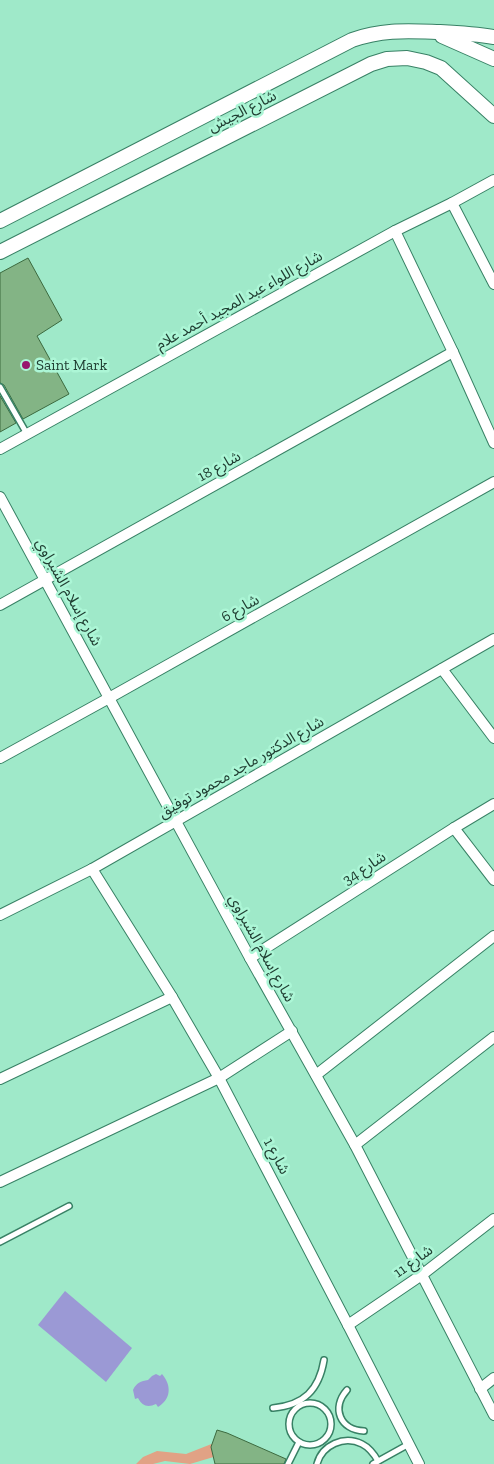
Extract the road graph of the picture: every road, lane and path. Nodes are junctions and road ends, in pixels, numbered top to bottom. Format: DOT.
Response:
graph roads {
  1 [pos="433,32"];
  2 [pos="494,37"];
  3 [pos="494,59"];
  4 [pos="487,102"];
  5 [pos="494,116"];
  6 [pos="494,180"];
  7 [pos="452,203"];
  8 [pos="0,220"];
  9 [pos="396,231"];
  10 [pos="0,252"];
  11 [pos="494,284"];
  12 [pos="453,352"];
  13 [pos="0,387"];
  14 [pos="27,434"];
  15 [pos="494,443"];
  16 [pos="0,449"];
  17 [pos="494,482"];
  18 [pos="0,497"];
  19 [pos="45,580"];
  20 [pos="0,605"];
  21 [pos="494,639"];
  22 [pos="442,669"];
  23 [pos="110,698"];
  24 [pos="494,738"];
  25 [pos="0,758"];
  26 [pos="494,804"];
  27 [pos="176,821"];
  28 [pos="454,828"];
  29 [pos="92,870"];
  30 [pos="494,880"];
  31 [pos="0,915"];
  32 [pos="494,936"];
  33 [pos="250,958"];
  34 [pos="172,997"];
  35 [pos="292,1031"];
  36 [pos="494,1037"];
  37 [pos="316,1075"];
  38 [pos="219,1078"];
  39 [pos="0,1079"];
  40 [pos="355,1145"];
  41 [pos="0,1182"];
  42 [pos="69,1206"];
  43 [pos="494,1219"];
  44 [pos="0,1242"];
  45 [pos="423,1274"];
  46 [pos="348,1325"];
  47 [pos="324,1360"];
  48 [pos="494,1378"];
  49 [pos="480,1389"];
  50 [pos="347,1390"];
  51 [pos="298,1404"];
  52 [pos="273,1408"];
  53 [pos="494,1415"];
  54 [pos="341,1419"];
  55 [pos="332,1424"];
  56 [pos="364,1431"];
  57 [pos="299,1442"];
  58 [pos="322,1442"];
  59 [pos="409,1444"];
  60 [pos="326,1449"];
  61 [pos="376,1463"];
  62 [pos="288,1464"];
  63 [pos="317,1464"];
  64 [pos="419,1464"];
  1 -- 2 [label="street, شارع الجيش"];
  1 -- 3 [label="street"];
  1 -- 8 [label="street, شارع الجيش"];
  4 -- 5 [label="street, شارع الجيش"];
  4 -- 10 [label="street, شارع الجيش"];
  6 -- 7 [label="street, شارع اللواء عبد المجيد أحمد علام"];
  7 -- 9 [label="street, شارع اللواء عبد المجيد أحمد علام"];
  7 -- 11 [label="street"];
  9 -- 12 [label="street"];
  9 -- 14 [label="street, شارع اللواء عبد المجيد أحمد علام"];
  12 -- 15 [label="street"];
  12 -- 19 [label="street, شارع 18"];
  13 -- 14 [label="lane"];
  14 -- 16 [label="street, شارع اللواء عبد المجيد أحمد علام"];
  17 -- 23 [label="street, شارع 6"];
  18 -- 19 [label="street, شارع إسلام الشبراوي"];
  19 -- 20 [label="street, شارع 18"];
  19 -- 23 [label="street, شارع إسلام الشبراوي"];
  21 -- 22 [label="street, شارع الدكتور ماجد محمود توفيق"];
  22 -- 24 [label="street"];
  22 -- 27 [label="street, شارع الدكتور ماجد محمود توفيق"];
  23 -- 25 [label="street, شارع 6"];
  23 -- 27 [label="street, شارع إسلام الشبراوي"];
  26 -- 28 [label="street, شارع 34"];
  27 -- 29 [label="street, شارع الدكتور ماجد محمود توفيق"];
  27 -- 33 [label="street, شارع إسلام الشبراوي"];
  28 -- 30 [label="street"];
  28 -- 33 [label="street, شارع 34"];
  29 -- 31 [label="street, شارع الدكتور ماجد محمود توفيق"];
  29 -- 34 [label="street, شارع 1"];
  32 -- 37 [label="street"];
  33 -- 35 [label="street, شارع إسلام الشبراوي"];
  34 -- 38 [label="street, شارع 1"];
  34 -- 39 [label="street"];
  35 -- 37 [label="street, شارع إسلام الشبراوي"];
  35 -- 38 [label="street"];
  36 -- 40 [label="street"];
  37 -- 40 [label="street, شارع إسلام الشبراوي"];
  38 -- 41 [label="street"];
  38 -- 46 [label="street, شارع 1"];
  40 -- 45 [label="street, شارع إسلام الشبراوي"];
  42 -- 44 [label="lane"];
  43 -- 45 [label="street, شارع 11"];
  45 -- 46 [label="street, شارع 11"];
  45 -- 49 [label="street, شارع إسلام الشبراوي"];
  46 -- 59 [label="street, شارع 1"];
  47 -- 51 [label="lane"];
  48 -- 49 [label="street"];
  49 -- 53 [label="street, شارع إسلام الشبراوي"];
  50 -- 54 [label="lane"];
  51 -- 52 [label="lane"];
  51 -- 55 [label="lane"];
  51 -- 57 [label="lane"];
  54 -- 55 [label="lane"];
  54 -- 56 [label="lane"];
  55 -- 58 [label="lane"];
  57 -- 58 [label="lane"];
  57 -- 62 [label="lane"];
  58 -- 60 [label="lane"];
  59 -- 61 [label="lane"];
  59 -- 64 [label="street, شارع 1"];
  60 -- 61 [label="lane"];
  60 -- 63 [label="lane"];
}
